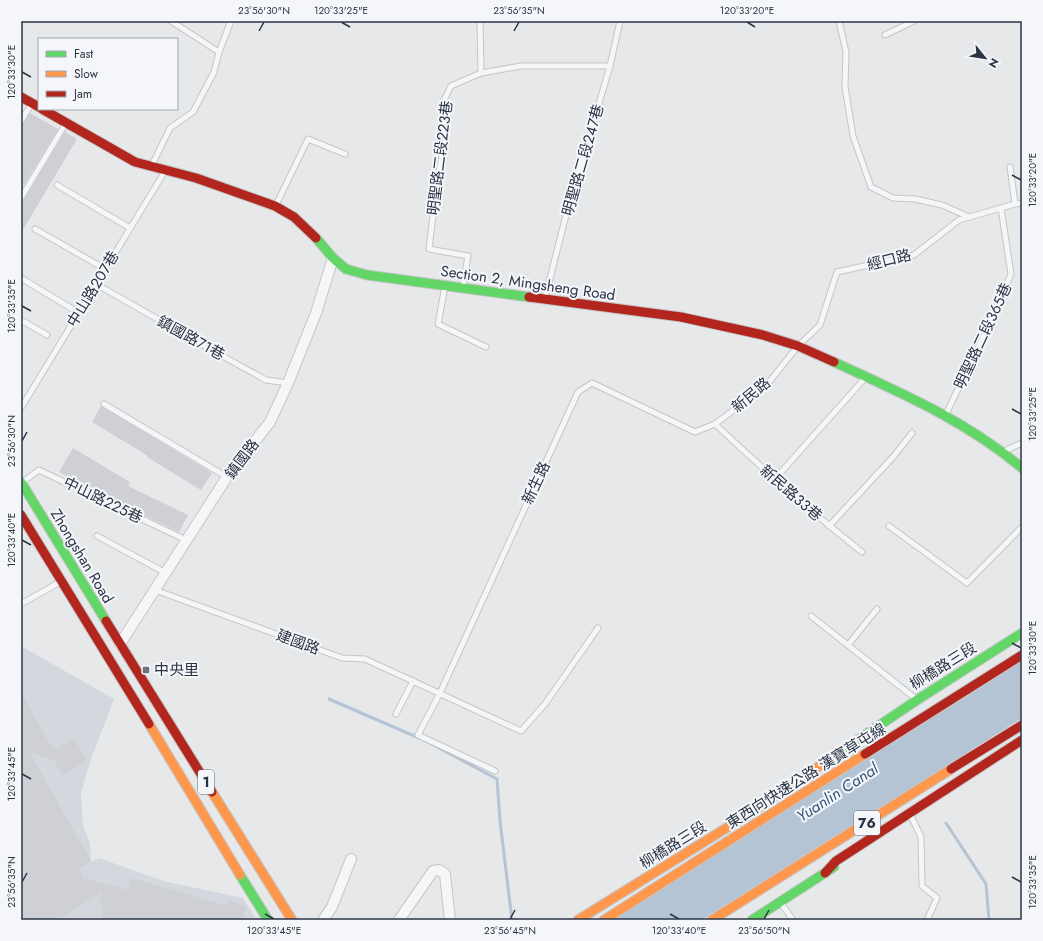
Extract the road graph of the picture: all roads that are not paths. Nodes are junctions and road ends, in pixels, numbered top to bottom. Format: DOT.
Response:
graph roads {
  1 [pos="171,21"];
  2 [pos="231,21"];
  3 [pos="480,21"];
  4 [pos="620,21"];
  5 [pos="839,21"];
  6 [pos="914,21"];
  7 [pos="884,35"];
  8 [pos="219,52"];
  9 [pos="610,66"];
  10 [pos="481,73"];
  11 [pos="21,97"];
  12 [pos="35,105"];
  13 [pos="44,110"];
  14 [pos="21,121"];
  15 [pos="66,122"];
  16 [pos="345,154"];
  17 [pos="152,166"];
  18 [pos="1010,166"];
  19 [pos="166,170"];
  20 [pos="57,185"];
  21 [pos="21,198"];
  22 [pos="1022,203"];
  23 [pos="1015,204"];
  24 [pos="275,206"];
  25 [pos="1001,208"];
  26 [pos="969,217"];
  27 [pos="130,228"];
  28 [pos="35,229"];
  29 [pos="333,258"];
  30 [pos="105,270"];
  31 [pos="21,278"];
  32 [pos="96,284"];
  33 [pos="445,286"];
  34 [pos="462,288"];
  35 [pos="544,299"];
  36 [pos="79,313"];
  37 [pos="21,320"];
  38 [pos="46,335"];
  39 [pos="798,346"];
  40 [pos="486,347"];
  41 [pos="866,377"];
  42 [pos="288,383"];
  43 [pos="104,404"];
  44 [pos="21,408"];
  45 [pos="946,415"];
  46 [pos="715,424"];
  47 [pos="695,432"];
  48 [pos="912,433"];
  49 [pos="1022,443"];
  50 [pos="1004,452"];
  51 [pos="1022,468"];
  52 [pos="227,477"];
  53 [pos="774,480"];
  54 [pos="21,483"];
  55 [pos="21,515"];
  56 [pos="829,526"];
  57 [pos="888,526"];
  58 [pos="1022,527"];
  59 [pos="97,536"];
  60 [pos="186,540"];
  61 [pos="862,552"];
  62 [pos="166,573"];
  63 [pos="69,577"];
  64 [pos="155,590"];
  65 [pos="21,604"];
  66 [pos="877,609"];
  67 [pos="811,616"];
  68 [pos="598,628"];
  69 [pos="1022,633"];
  70 [pos="120,644"];
  71 [pos="848,645"];
  72 [pos="1022,645"];
  73 [pos="1022,654"];
  74 [pos="413,681"];
  75 [pos="440,693"];
  76 [pos="917,700"];
  77 [pos="396,714"];
  78 [pos="1022,725"];
  79 [pos="1022,740"];
  80 [pos="1022,748"];
  81 [pos="495,771"];
  82 [pos="749,814"];
  83 [pos="912,818"];
  84 [pos="351,859"];
  85 [pos="825,873"];
  86 [pos="780,902"];
  87 [pos="268,920"];
  88 [pos="292,920"];
  89 [pos="323,920"];
  90 [pos="398,920"];
  91 [pos="450,920"];
  92 [pos="578,920"];
  93 [pos="604,920"];
  94 [pos="712,920"];
  95 [pos="752,920"];
  96 [pos="793,920"];
  97 [pos="927,920"];
  1 -- 8 [label="lane"];
  2 -- 8 [label="lane"];
  3 -- 10 [label="lane"];
  4 -- 9 [label="lane, 明聖路二段247巷"];
  5 -- 26 [label="lane"];
  6 -- 7 [label="lane"];
  8 -- 17 [label="lane"];
  9 -- 10 [label="lane, 明聖路二段223巷"];
  9 -- 35 [label="lane, 明聖路二段247巷"];
  10 -- 34 [label="lane, 明聖路二段223巷"];
  11 -- 12 [label="main road"];
  12 -- 14 [label="lane"];
  13 -- 15 [label="main road, Section 2, Mingsheng Road"];
  15 -- 17 [label="main road, Section 2, Mingsheng Road"];
  15 -- 21 [label="lane"];
  16 -- 24 [label="lane"];
  17 -- 19 [label="main road, Section 2, Mingsheng Road"];
  18 -- 23 [label="lane"];
  19 -- 24 [label="main road, Section 2, Mingsheng Road"];
  19 -- 27 [label="lane, 中山路207巷"];
  20 -- 27 [label="lane"];
  22 -- 23 [label="lane, 經口路"];
  23 -- 25 [label="lane, 經口路"];
  24 -- 29 [label="main road, Section 2, Mingsheng Road"];
  25 -- 26 [label="lane, 經口路"];
  25 -- 45 [label="lane, 明聖路二段365巷"];
  26 -- 39 [label="lane, 經口路"];
  27 -- 30 [label="lane, 中山路207巷"];
  28 -- 30 [label="lane"];
  29 -- 33 [label="main road, Section 2, Mingsheng Road"];
  29 -- 42 [label="street, 鎮國路"];
  30 -- 32 [label="lane, 中山路207巷"];
  31 -- 36 [label="lane"];
  32 -- 36 [label="lane, 中山路207巷"];
  32 -- 42 [label="lane, 鎮國路71巷"];
  33 -- 34 [label="main road, Section 2, Mingsheng Road"];
  33 -- 40 [label="lane"];
  34 -- 35 [label="main road, Section 2, Mingsheng Road"];
  35 -- 39 [label="main road, Section 2, Mingsheng Road"];
  36 -- 44 [label="lane, 中山路207巷"];
  37 -- 38 [label="lane"];
  39 -- 41 [label="main road, Section 2, Mingsheng Road"];
  39 -- 46 [label="lane, 新民路"];
  41 -- 45 [label="main road, Section 2, Mingsheng Road"];
  41 -- 53 [label="lane"];
  42 -- 52 [label="street, 鎮國路"];
  43 -- 52 [label="lane"];
  45 -- 50 [label="main road, Section 2, Mingsheng Road"];
  46 -- 47 [label="lane, 新民路"];
  46 -- 53 [label="lane, 新民路33巷"];
  47 -- 75 [label="lane, 新生路"];
  48 -- 56 [label="lane, 新民路33巷"];
  49 -- 50 [label="lane"];
  50 -- 51 [label="main road, Section 2, Mingsheng Road"];
  52 -- 60 [label="street, 鎮國路"];
  53 -- 56 [label="lane, 新民路33巷"];
  54 -- 60 [label="lane, 中山路225巷"];
  54 -- 63 [label="main road, Zhongshan Road / 1"];
  55 -- 63 [label="main road, Zhongshan Road / 1"];
  56 -- 61 [label="lane"];
  57 -- 58 [label="lane"];
  59 -- 62 [label="lane"];
  60 -- 62 [label="street, 鎮國路"];
  62 -- 64 [label="street, 鎮國路"];
  63 -- 65 [label="lane"];
  63 -- 70 [label="main road, Zhongshan Road / 1"];
  63 -- 87 [label="main road, Zhongshan Road / 1"];
  64 -- 70 [label="street, 鎮國路"];
  64 -- 74 [label="lane, 建國路"];
  66 -- 71 [label="lane"];
  67 -- 71 [label="lane"];
  68 -- 75 [label="lane, 建國路"];
  69 -- 76 [label="main road, 柳橋路三段"];
  70 -- 88 [label="main road, 1"];
  71 -- 76 [label="lane"];
  72 -- 82 [label="main road"];
  73 -- 93 [label="main road, 東西向快速公路 漢寶草屯線"];
  74 -- 75 [label="lane, 建國路"];
  74 -- 77 [label="lane"];
  75 -- 81 [label="lane"];
  76 -- 82 [label="main road, 柳橋路三段"];
  78 -- 94 [label="main road, 76"];
  79 -- 85 [label="main road"];
  80 -- 83 [label="main road"];
  82 -- 92 [label="main road, 柳橋路三段"];
  83 -- 85 [label="main road"];
  83 -- 97 [label="lane"];
  84 -- 89 [label="street"];
  85 -- 86 [label="main road"];
  86 -- 95 [label="main road"];
  86 -- 96 [label="lane"];
  90 -- 91 [label="street"];
}
